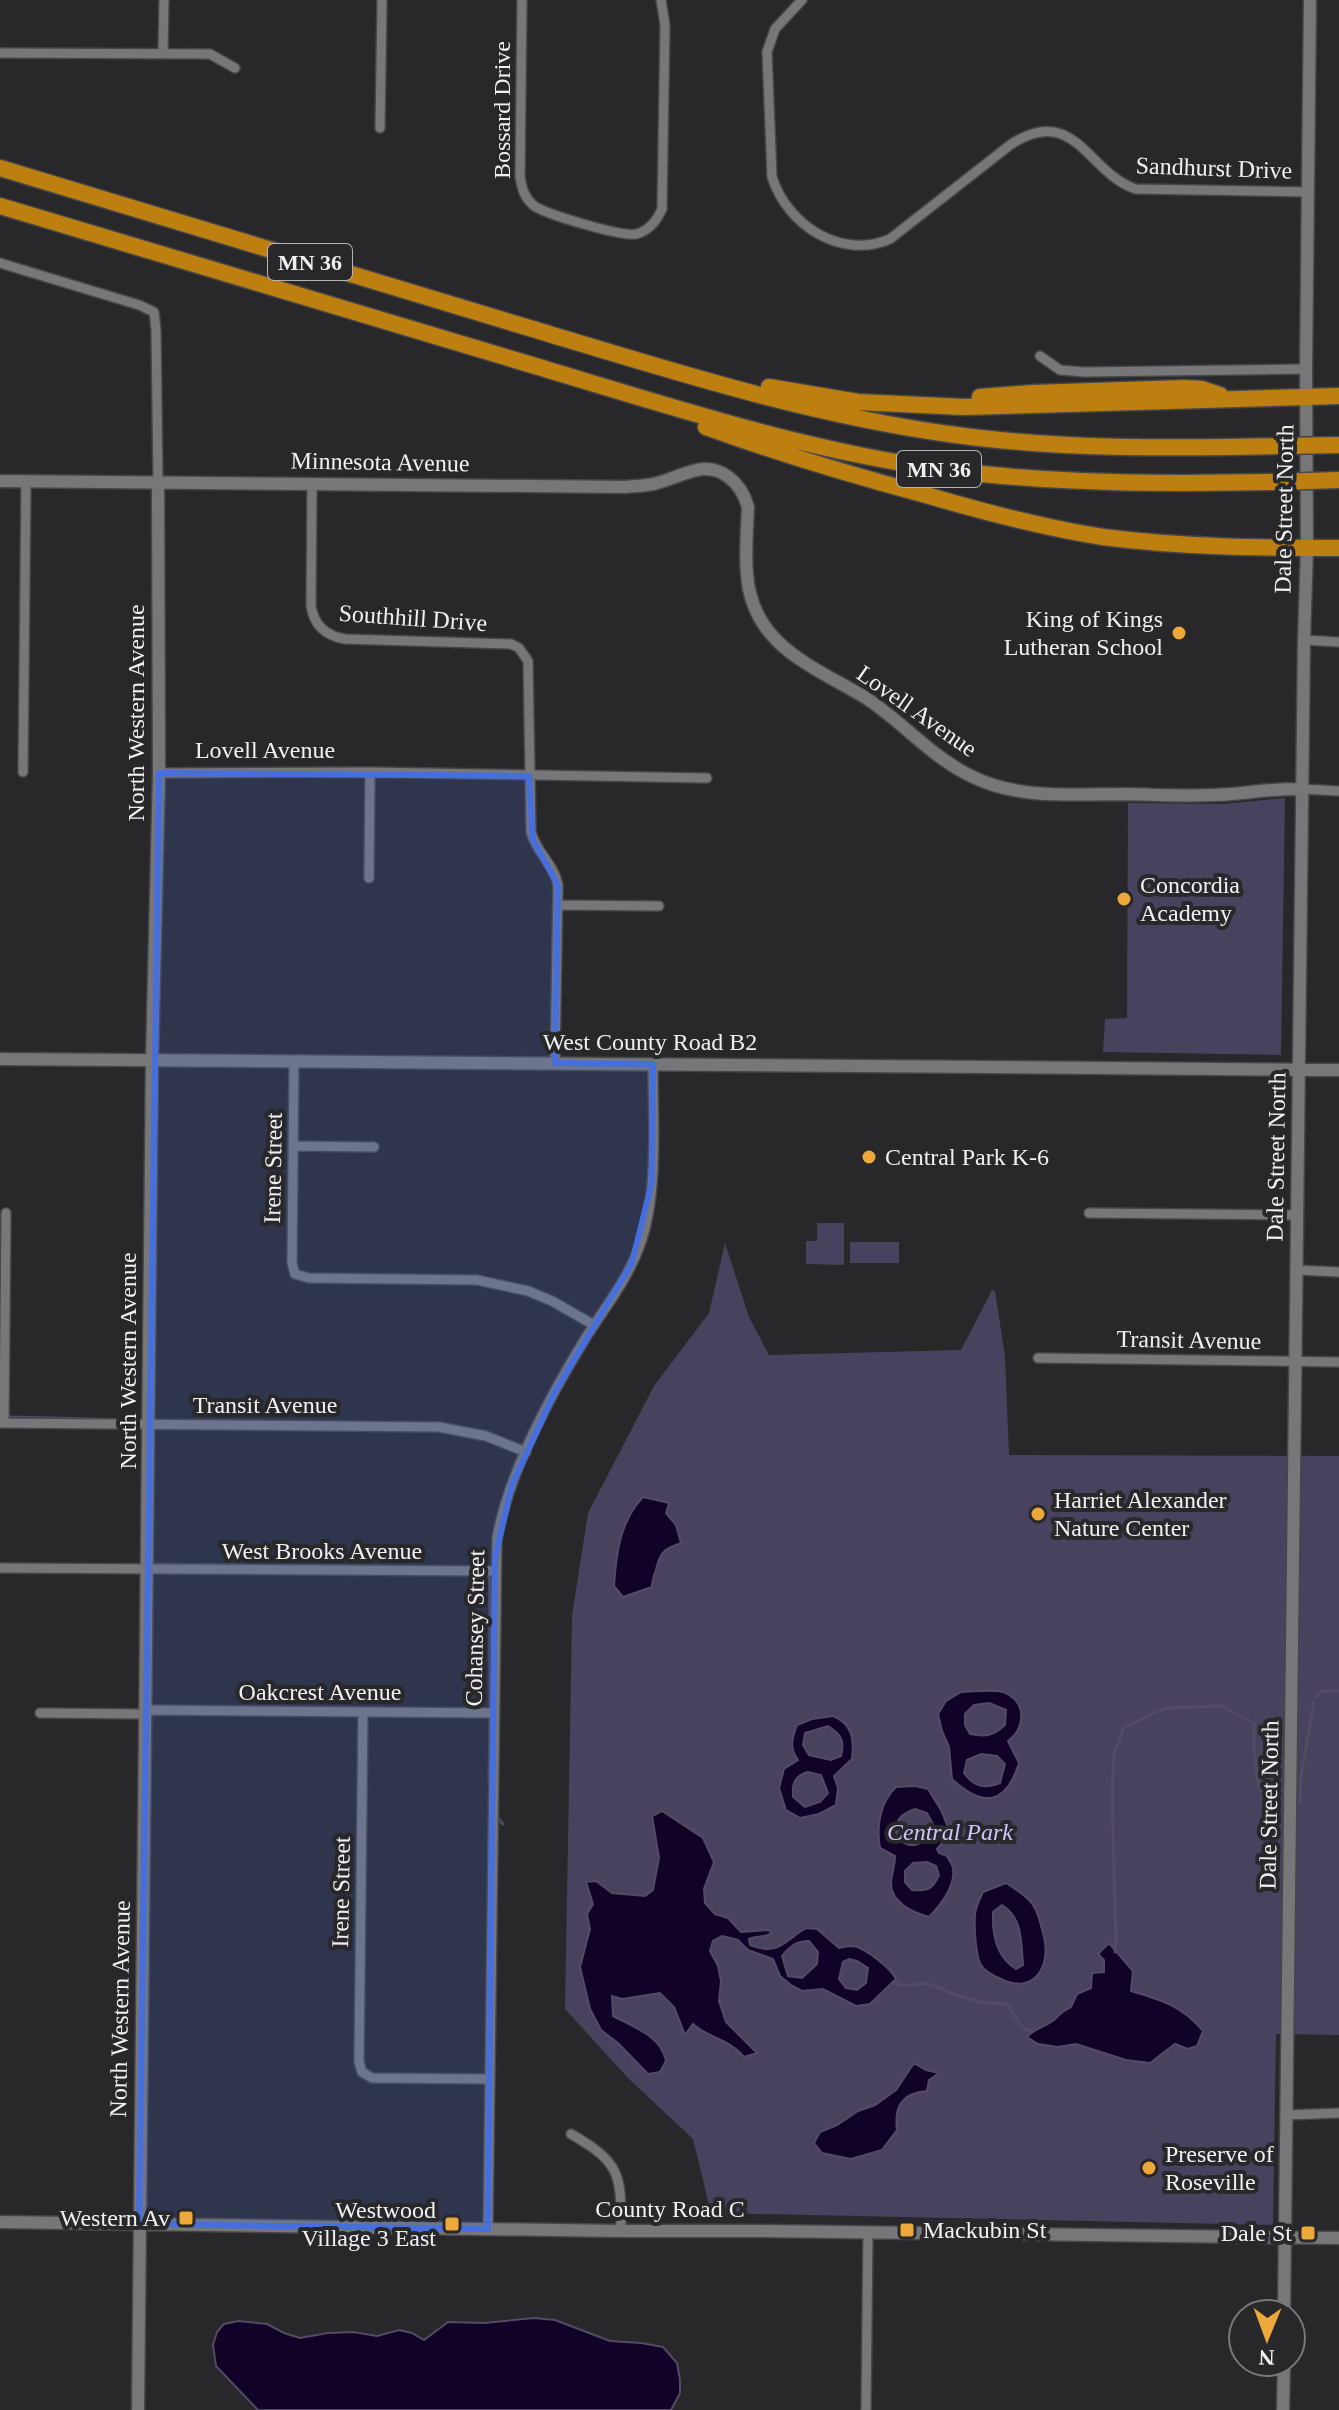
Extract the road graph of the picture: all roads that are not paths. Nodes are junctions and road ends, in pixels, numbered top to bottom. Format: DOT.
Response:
graph roads {
  1 [pos="164,0"];
  2 [pos="382,0"];
  3 [pos="522,0"];
  4 [pos="661,0"];
  5 [pos="802,0"];
  6 [pos="1310,0"];
  7 [pos="163,52"];
  8 [pos="0,53"];
  9 [pos="235,68"];
  10 [pos="380,128"];
  11 [pos="0,168"];
  12 [pos="1308,192"];
  13 [pos="0,206"];
  14 [pos="0,263"];
  15 [pos="619,355"];
  16 [pos="1040,356"];
  17 [pos="1306,369"];
  18 [pos="611,389"];
  19 [pos="1307,396"];
  20 [pos="1339,396"];
  21 [pos="1339,445"];
  22 [pos="1339,480"];
  23 [pos="0,481"];
  24 [pos="26,481"];
  25 [pos="158,482"];
  26 [pos="312,483"];
  27 [pos="745,497"];
  28 [pos="1307,548"];
  29 [pos="1339,548"];
  30 [pos="1304,640"];
  31 [pos="1339,642"];
  32 [pos="23,772"];
  33 [pos="370,772"];
  34 [pos="159,773"];
  35 [pos="529,776"];
  36 [pos="707,778"];
  37 [pos="1303,789"];
  38 [pos="1339,791"];
  39 [pos="369,878"];
  40 [pos="558,905"];
  41 [pos="659,906"];
  42 [pos="0,1059"];
  43 [pos="152,1060"];
  44 [pos="294,1061"];
  45 [pos="555,1063"];
  46 [pos="653,1064"];
  47 [pos="1299,1068"];
  48 [pos="1339,1070"];
  49 [pos="293,1146"];
  50 [pos="374,1147"];
  51 [pos="6,1213"];
  52 [pos="1089,1213"];
  53 [pos="1298,1215"];
  54 [pos="1297,1270"];
  55 [pos="1339,1272"];
  56 [pos="594,1325"];
  57 [pos="1038,1358"];
  58 [pos="1296,1361"];
  59 [pos="1339,1362"];
  60 [pos="2,1423"];
  61 [pos="149,1425"];
  62 [pos="526,1452"];
  63 [pos="0,1568"];
  64 [pos="148,1570"];
  65 [pos="495,1571"];
  66 [pos="146,1712"];
  67 [pos="363,1712"];
  68 [pos="40,1713"];
  69 [pos="494,1713"];
  70 [pos="490,2079"];
  71 [pos="1339,2113"];
  72 [pos="1287,2115"];
  73 [pos="571,2134"];
  74 [pos="0,2222"];
  75 [pos="139,2224"];
  76 [pos="488,2229"];
  77 [pos="621,2231"];
  78 [pos="868,2232"];
  79 [pos="1285,2237"];
  80 [pos="1339,2238"];
  81 [pos="1284,2298"];
  82 [pos="1284,2378"];
  83 [pos="138,2410"];
  84 [pos="866,2410"];
  85 [pos="1283,2410"];
  1 -- 7 [label="street"];
  2 -- 10 [label="street"];
  3 -- 4 [label="street, Bossard Drive"];
  5 -- 12 [label="street, Sandhurst Drive"];
  6 -- 12 [label="street, Dale Street North"];
  7 -- 8 [label="street"];
  7 -- 9 [label="street"];
  11 -- 15 [label="highway, MN 36"];
  12 -- 17 [label="street, Dale Street North"];
  13 -- 18 [label="highway, MN 36"];
  14 -- 25 [label="street, North Western Avenue"];
  15 -- 19 [label="highway"];
  15 -- 21 [label="highway, MN 36, bridge"];
  16 -- 17 [label="street"];
  17 -- 19 [label="street, Dale Street North"];
  18 -- 22 [label="highway, MN 36, bridge"];
  18 -- 28 [label="highway"];
  19 -- 20 [label="highway"];
  19 -- 28 [label="street, Dale Street North"];
  23 -- 24 [label="street, Minnesota Avenue"];
  24 -- 25 [label="street, Minnesota Avenue"];
  24 -- 32 [label="street"];
  25 -- 26 [label="street, Minnesota Avenue"];
  25 -- 34 [label="street, North Western Avenue"];
  26 -- 27 [label="street, Minnesota Avenue"];
  26 -- 35 [label="street, Southhill Drive"];
  27 -- 37 [label="street, Lovell Avenue"];
  28 -- 29 [label="highway"];
  28 -- 30 [label="street, Dale Street North"];
  30 -- 31 [label="street"];
  30 -- 37 [label="street, Dale Street North"];
  33 -- 34 [label="street, Lovell Avenue"];
  33 -- 35 [label="street, Lovell Avenue"];
  33 -- 39 [label="street"];
  34 -- 43 [label="street, North Western Avenue"];
  35 -- 36 [label="street, Lovell Avenue"];
  35 -- 40 [label="street"];
  37 -- 38 [label="street, Lovell Avenue"];
  37 -- 47 [label="street, Dale Street North"];
  40 -- 41 [label="street"];
  40 -- 45 [label="street"];
  42 -- 43 [label="street, West County Road B2"];
  43 -- 44 [label="street, West County Road B2"];
  43 -- 61 [label="street, North Western Avenue"];
  44 -- 45 [label="street, West County Road B2"];
  44 -- 49 [label="street, Irene Street"];
  45 -- 46 [label="street, West County Road B2"];
  46 -- 47 [label="street, West County Road B2"];
  46 -- 56 [label="street, Cohansey Street"];
  47 -- 48 [label="street, West County Road B2"];
  47 -- 53 [label="street, Dale Street North"];
  49 -- 50 [label="street"];
  49 -- 56 [label="street, Irene Street"];
  51 -- 60 [label="street"];
  52 -- 53 [label="street"];
  53 -- 54 [label="street, Dale Street North"];
  54 -- 55 [label="street"];
  54 -- 58 [label="street, Dale Street North"];
  56 -- 62 [label="street, Cohansey Street"];
  57 -- 58 [label="street, Transit Avenue"];
  58 -- 59 [label="street, Transit Avenue"];
  58 -- 72 [label="street, Dale Street North"];
  60 -- 61 [label="street, Transit Avenue"];
  61 -- 62 [label="street, Transit Avenue"];
  61 -- 64 [label="street, North Western Avenue"];
  62 -- 65 [label="street, Cohansey Street"];
  63 -- 64 [label="street, West Brooks Avenue"];
  64 -- 65 [label="street, West Brooks Avenue"];
  64 -- 66 [label="street, North Western Avenue"];
  65 -- 69 [label="street, Cohansey Street"];
  66 -- 67 [label="street, Oakcrest Avenue"];
  66 -- 68 [label="street, Oakcrest Avenue"];
  66 -- 75 [label="street, North Western Avenue"];
  67 -- 69 [label="street, Oakcrest Avenue"];
  67 -- 70 [label="street, Irene Street"];
  69 -- 70 [label="street, Cohansey Street"];
  70 -- 76 [label="street, Cohansey Street"];
  71 -- 72 [label="street"];
  72 -- 79 [label="street, Dale Street North"];
  73 -- 77 [label="street"];
  74 -- 75 [label="street, County Road C"];
  75 -- 76 [label="street, County Road C"];
  75 -- 83 [label="street, North Western Avenue"];
  76 -- 77 [label="street, County Road C"];
  77 -- 78 [label="street, County Road C"];
  78 -- 79 [label="street, County Road C"];
  78 -- 84 [label="street"];
  79 -- 80 [label="street, County Road C"];
  79 -- 81 [label="street, Dale Street North"];
  82 -- 85 [label="street"];
}
